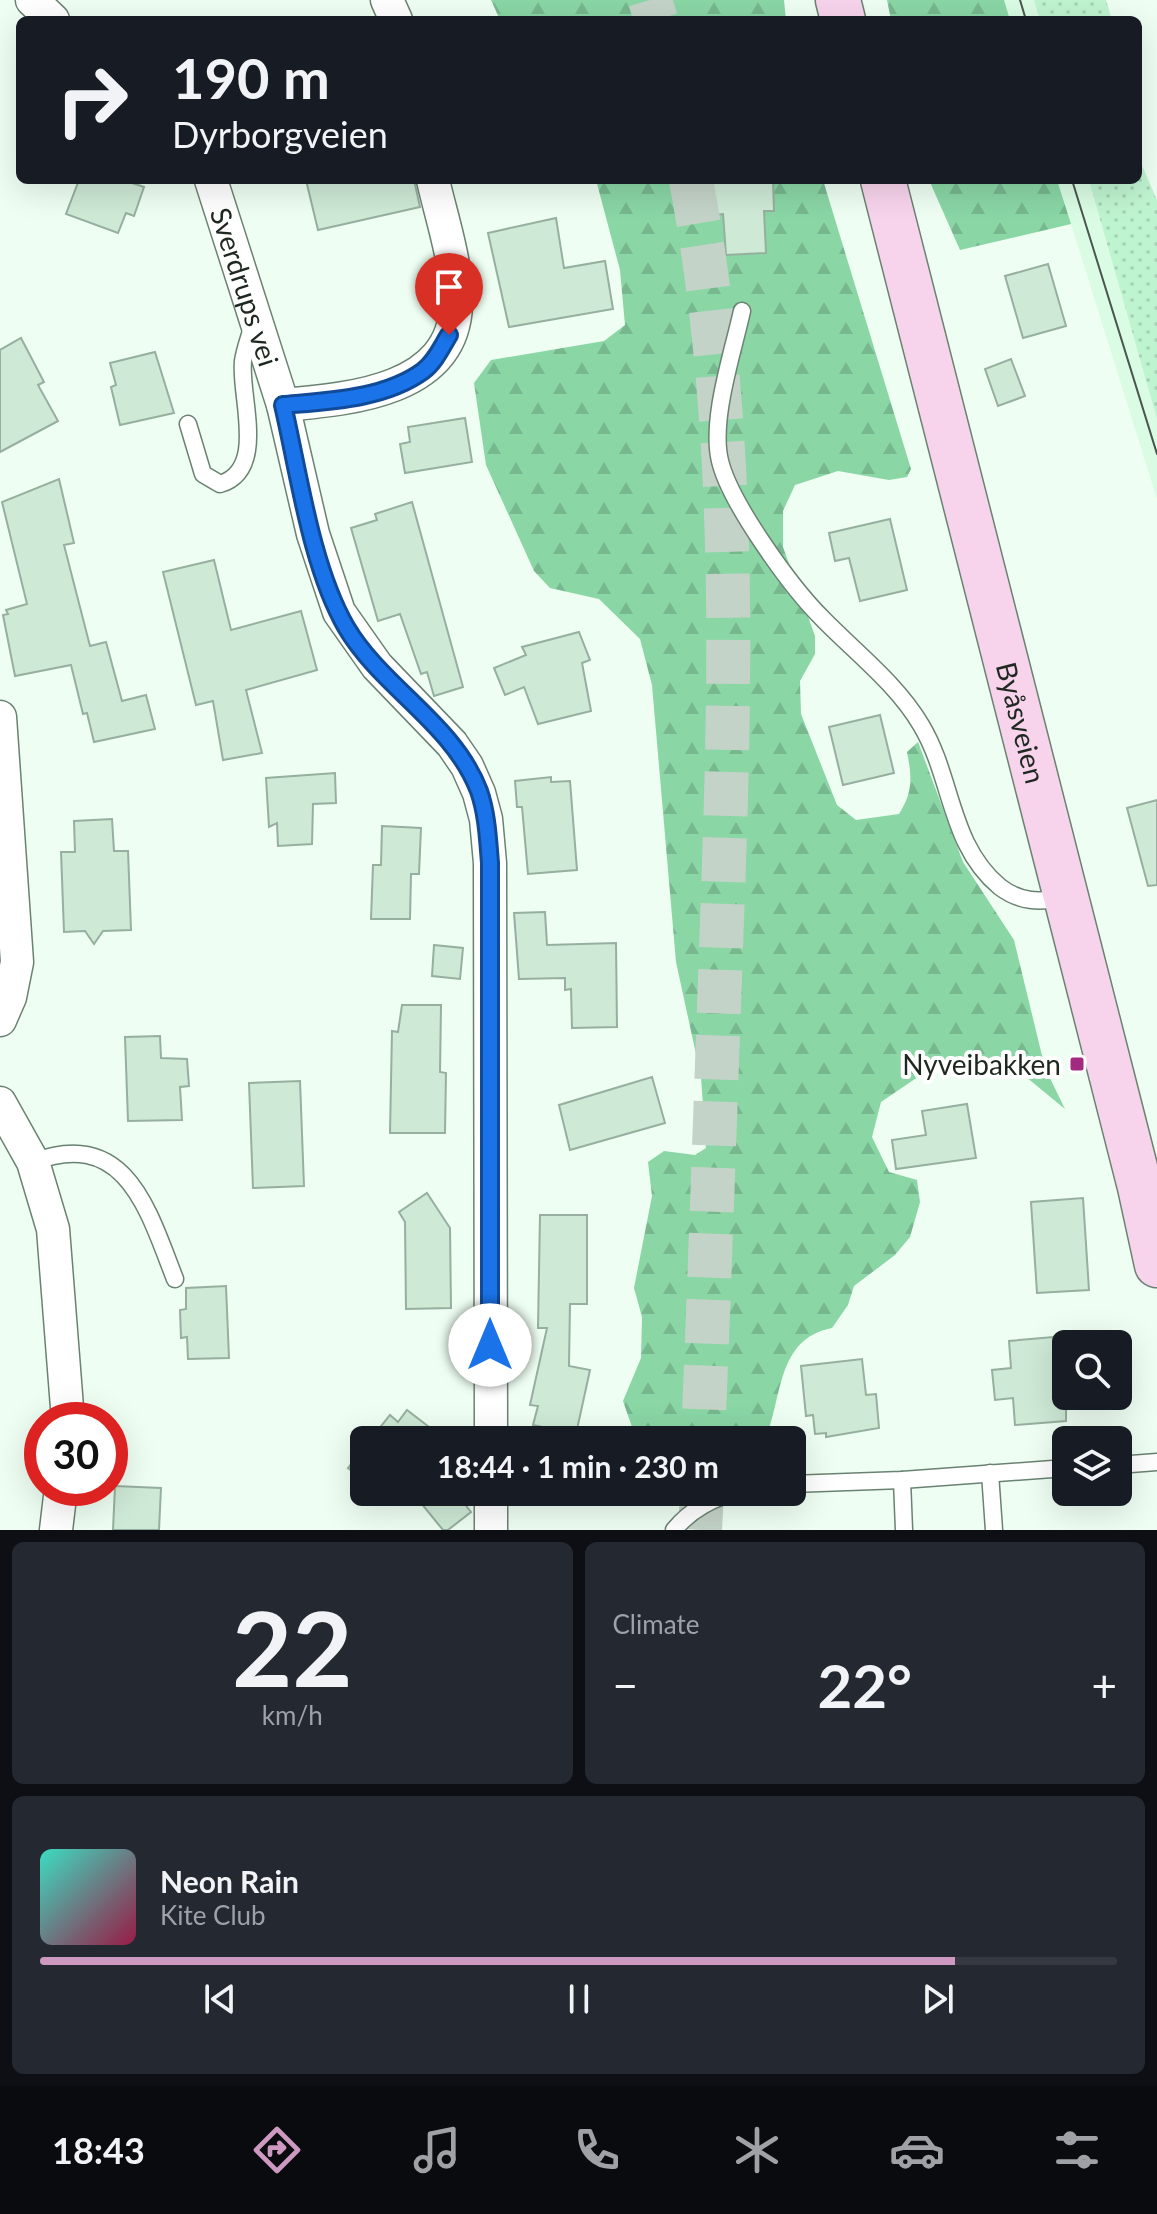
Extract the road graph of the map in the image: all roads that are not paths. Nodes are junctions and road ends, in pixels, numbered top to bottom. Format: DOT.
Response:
graph roads {
  1 [pos="32,0"];
  2 [pos="49,16"];
  3 [pos="212,184"];
  4 [pos="434,184"];
  5 [pos="884,184"];
  6 [pos="742,311"];
  7 [pos="255,320"];
  8 [pos="283,405"];
  9 [pos="188,424"];
  10 [pos="0,717"];
  11 [pos="1065,897"];
  12 [pos="0,1020"];
  13 [pos="0,1103"];
  14 [pos="33,1162"];
  15 [pos="1157,1265"];
  16 [pos="175,1279"];
  17 [pos="67,1402"];
  18 [pos="491,1426"];
  19 [pos="1157,1462"];
  20 [pos="1132,1464"];
  21 [pos="1052,1469"];
  22 [pos="990,1473"];
  23 [pos="902,1480"];
  24 [pos="806,1483"];
  25 [pos="59,1506"];
  26 [pos="491,1506"];
  27 [pos="704,1506"];
  28 [pos="56,1530"];
  29 [pos="491,1530"];
  30 [pos="674,1530"];
  31 [pos="904,1530"];
  32 [pos="994,1530"];
  1 -- 2 [label="street"];
  3 -- 7 [label="street, Sverdrups vei"];
  4 -- 8 [label="street"];
  5 -- 11 [label="main road, Byåsveien"];
  6 -- 11 [label="lane"];
  7 -- 8 [label="street, Sverdrups vei"];
  7 -- 9 [label="lane"];
  8 -- 18 [label="street, Sverdrups vei"];
  10 -- 12 [label="street"];
  11 -- 15 [label="main road, Byåsveien"];
  13 -- 14 [label="street"];
  14 -- 16 [label="lane"];
  14 -- 17 [label="street"];
  19 -- 20 [label="lane"];
  21 -- 22 [label="lane"];
  22 -- 23 [label="lane"];
  22 -- 32 [label="lane"];
  23 -- 24 [label="lane"];
  23 -- 31 [label="lane"];
  25 -- 28 [label="street"];
  26 -- 29 [label="street"];
  27 -- 30 [label="lane"];
}
